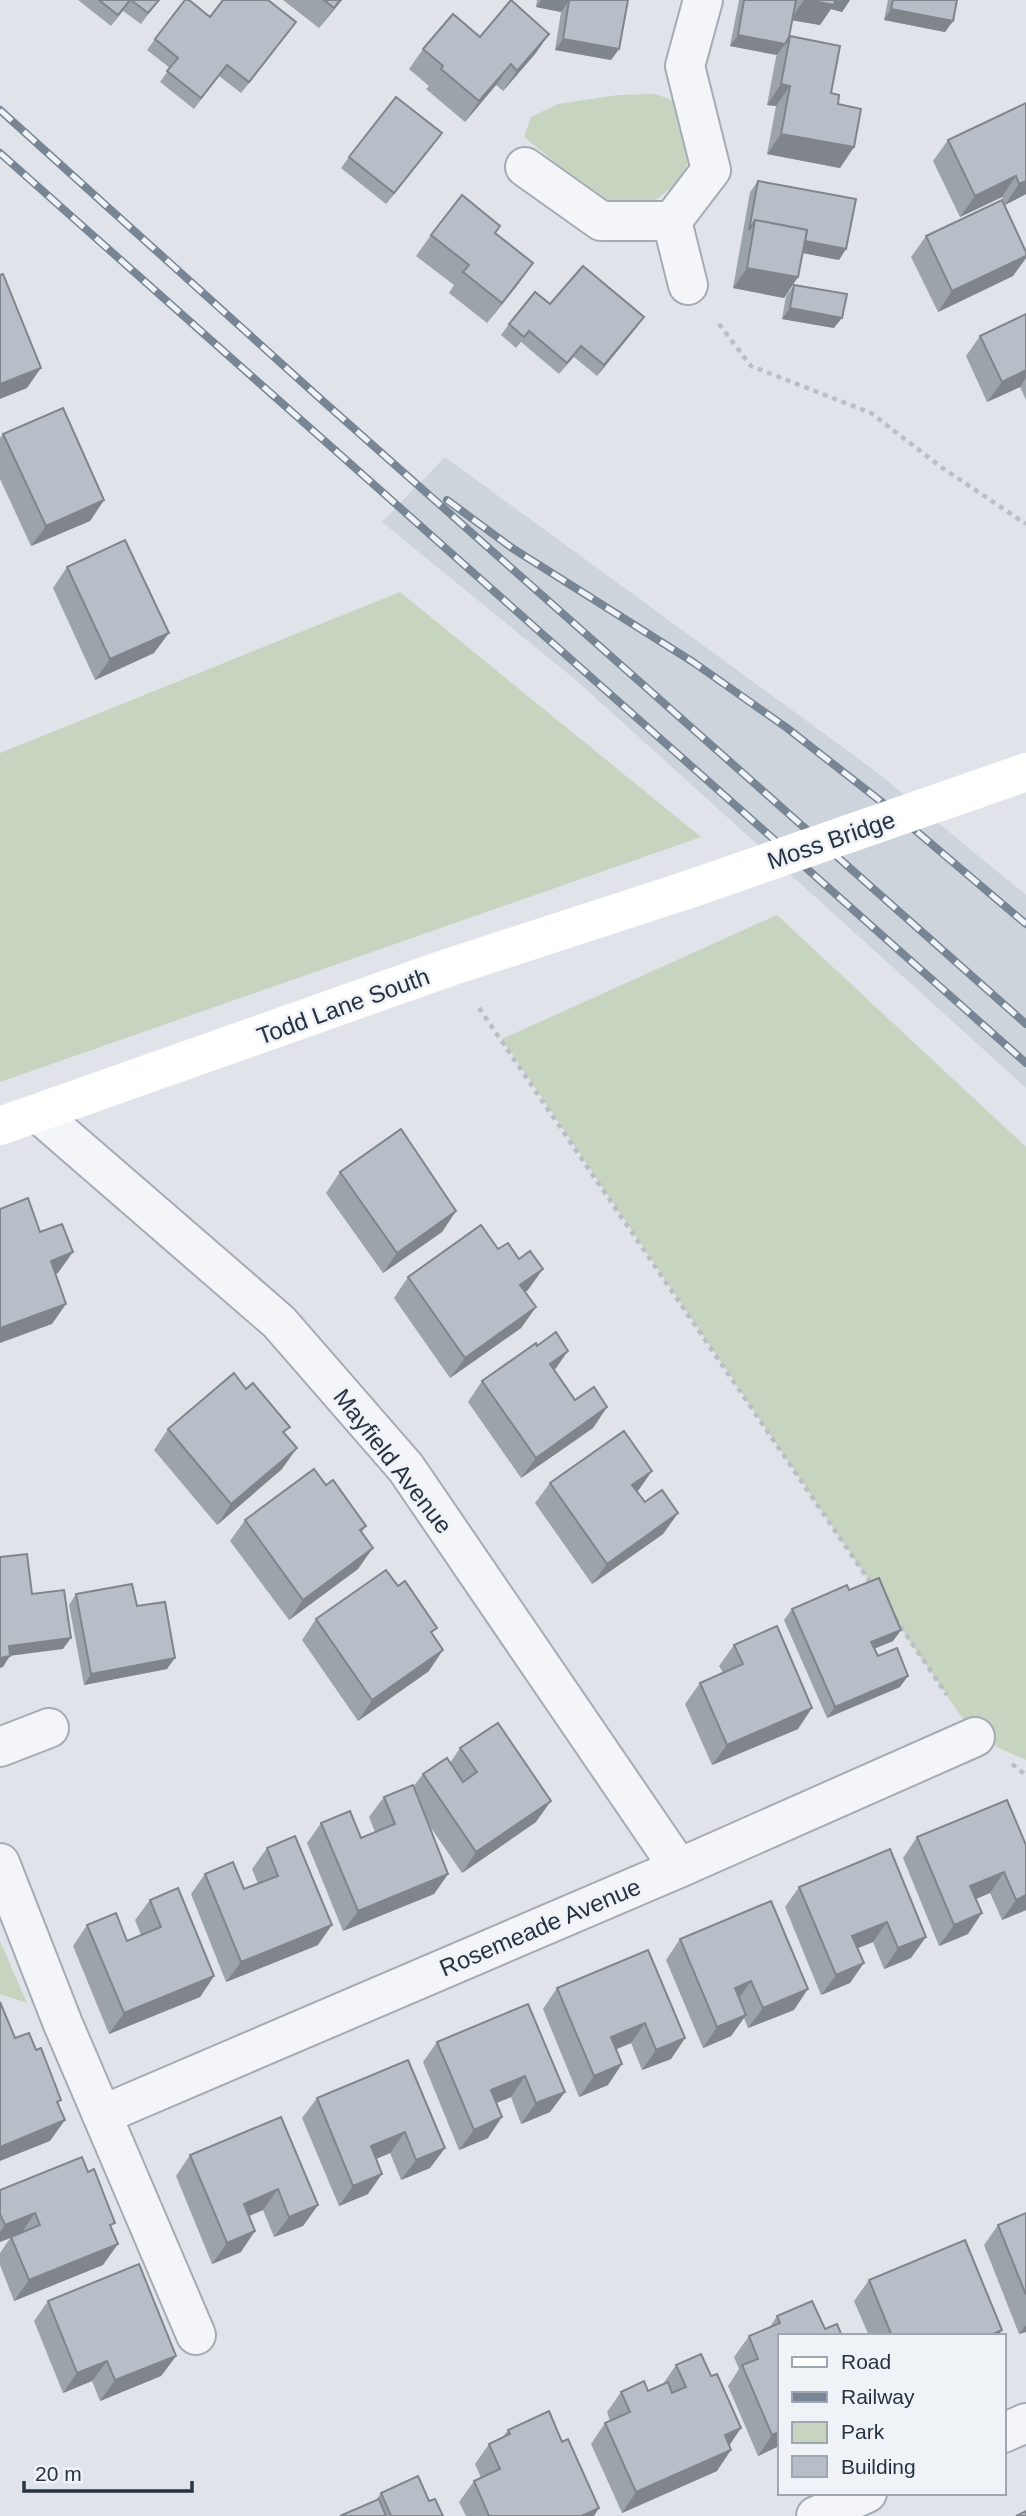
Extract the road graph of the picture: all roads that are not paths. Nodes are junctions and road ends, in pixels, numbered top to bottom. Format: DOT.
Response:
graph roads {
  1 [pos="703,0"];
  2 [pos="525,166"];
  3 [pos="672,221"];
  4 [pos="688,285"];
  5 [pos="1026,772"];
  6 [pos="687,890"];
  7 [pos="39,1114"];
  8 [pos="0,1126"];
  9 [pos="48,1728"];
  10 [pos="975,1737"];
  11 [pos="0,1747"];
  12 [pos="0,1863"];
  13 [pos="679,1868"];
  14 [pos="102,2115"];
  15 [pos="196,2334"];
  16 [pos="1026,2423"];
  17 [pos="1005,2432"];
  18 [pos="863,2495"];
  19 [pos="816,2516"];
  1 -- 3 [label="street"];
  2 -- 3 [label="street"];
  3 -- 4 [label="street"];
  5 -- 6 [label="street, Moss Bridge, bridge"];
  6 -- 7 [label="street, Todd Lane South"];
  7 -- 8 [label="street, Todd Lane South"];
  7 -- 13 [label="street, Mayfield Avenue"];
  9 -- 11 [label="street"];
  10 -- 13 [label="street, Rosemeade Avenue"];
  12 -- 14 [label="street"];
  13 -- 14 [label="street, Rosemeade Avenue"];
  14 -- 15 [label="street"];
  16 -- 17 [label="street"];
  18 -- 19 [label="street"];
}
